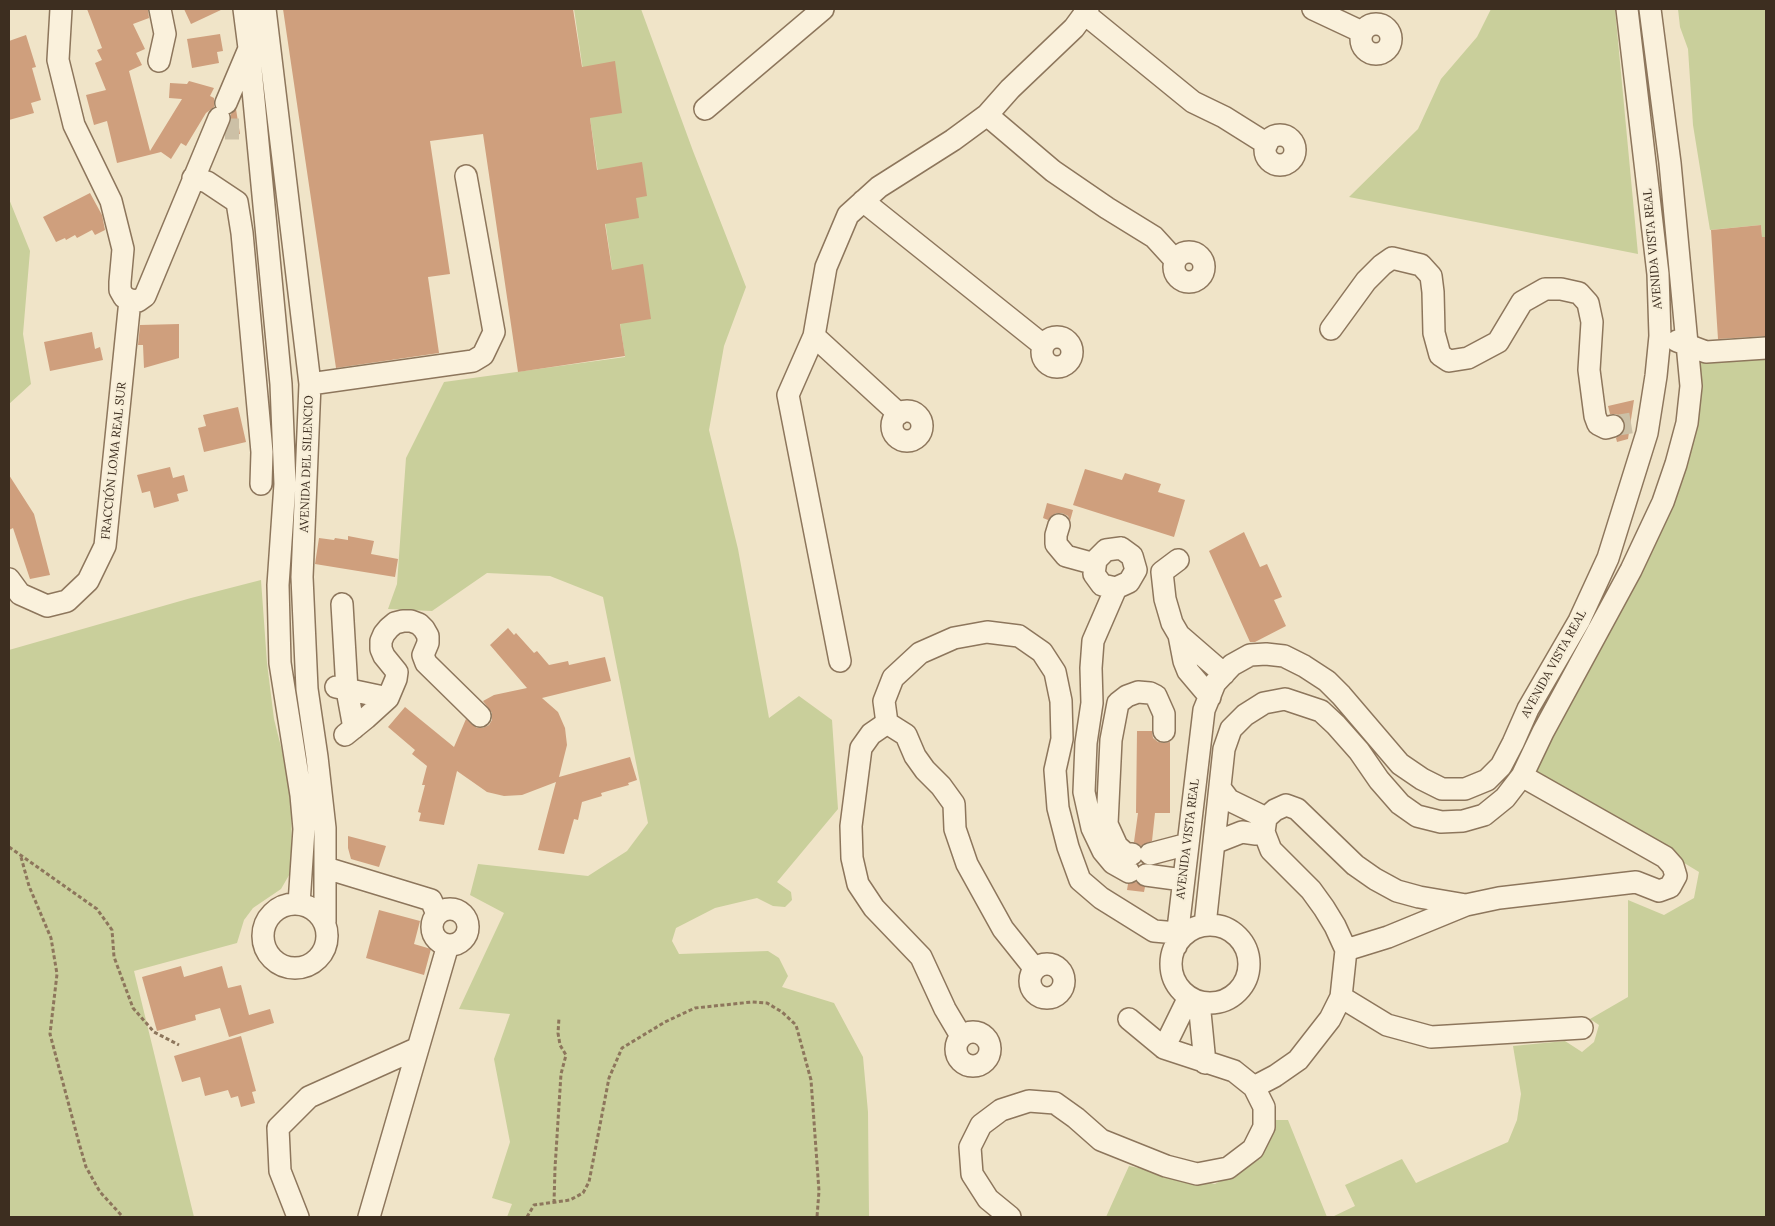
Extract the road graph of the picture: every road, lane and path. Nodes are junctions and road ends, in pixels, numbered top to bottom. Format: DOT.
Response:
graph roads {
  1 [pos="61,9"];
  2 [pos="160,9"];
  3 [pos="244,9"];
  4 [pos="265,9"];
  5 [pos="821,9"];
  6 [pos="1313,9"];
  7 [pos="1627,9"];
  8 [pos="1650,9"];
  9 [pos="1086,11"];
  10 [pos="1362,32"];
  11 [pos="249,48"];
  12 [pos="159,61"];
  13 [pos="705,109"];
  14 [pos="986,115"];
  15 [pos="230,123"];
  16 [pos="1267,144"];
  17 [pos="466,176"];
  18 [pos="193,178"];
  19 [pos="863,201"];
  20 [pos="1175,260"];
  21 [pos="130,300"];
  22 [pos="303,318"];
  23 [pos="274,319"];
  24 [pos="1331,330"];
  25 [pos="814,336"];
  26 [pos="1660,336"];
  27 [pos="1688,344"];
  28 [pos="1043,345"];
  29 [pos="1766,348"];
  30 [pos="310,384"];
  31 [pos="899,414"];
  32 [pos="1625,425"];
  33 [pos="261,484"];
  34 [pos="1059,524"];
  35 [pos="1608,558"];
  36 [pos="1178,560"];
  37 [pos="1095,564"];
  38 [pos="1631,570"];
  39 [pos="9,578"];
  40 [pos="1116,588"];
  41 [pos="342,604"];
  42 [pos="1579,621"];
  43 [pos="1597,632"];
  44 [pos="1179,635"];
  45 [pos="1205,658"];
  46 [pos="840,661"];
  47 [pos="1188,671"];
  48 [pos="1224,674"];
  49 [pos="307,682"];
  50 [pos="337,688"];
  51 [pos="1210,696"];
  52 [pos="388,698"];
  53 [pos="480,716"];
  54 [pos="887,723"];
  55 [pos="1372,730"];
  56 [pos="1164,731"];
  57 [pos="346,734"];
  58 [pos="1359,752"];
  59 [pos="317,757"];
  60 [pos="1522,776"];
  61 [pos="1109,786"];
  62 [pos="1220,788"];
  63 [pos="1084,792"];
  64 [pos="1265,825"];
  65 [pos="1100,826"];
  66 [pos="1214,843"];
  67 [pos="1188,844"];
  68 [pos="9,847"];
  69 [pos="21,857"];
  70 [pos="1144,864"];
  71 [pos="326,868"];
  72 [pos="1183,880"];
  73 [pos="299,904"];
  74 [pos="1466,905"];
  75 [pos="437,914"];
  76 [pos="324,922"];
  77 [pos="1205,926"];
  78 [pos="1177,932"];
  79 [pos="448,945"];
  80 [pos="1346,950"];
  81 [pos="1035,969"];
  82 [pos="1341,997"];
  83 [pos="1194,999"];
  84 [pos="559,1018"];
  85 [pos="1129,1019"];
  86 [pos="1582,1028"];
  87 [pos="961,1036"];
  88 [pos="179,1045"];
  89 [pos="418,1048"];
  90 [pos="1164,1048"];
  91 [pos="1205,1062"];
  92 [pos="1254,1087"];
  93 [pos="554,1203"];
  94 [pos="123,1217"];
  95 [pos="298,1217"];
  96 [pos="369,1217"];
  97 [pos="527,1217"];
  98 [pos="818,1217"];
  99 [pos="1010,1217"];
  1 -- 21 [label="street"];
  2 -- 12 [label="street"];
  3 -- 11 [label="street, AVENIDA DEL SILENCIO"];
  4 -- 22 [label="street, AVENIDA DEL SILENCIO"];
  5 -- 13 [label="street"];
  6 -- 10 [label="street"];
  7 -- 26 [label="street, AVENIDA VISTA REAL"];
  8 -- 27 [label="street, AVENIDA VISTA REAL"];
  9 -- 14 [label="street"];
  9 -- 16 [label="street"];
  11 -- 15 [label="street, AVENIDA DEL SILENCIO"];
  11 -- 15 [label="street"];
  14 -- 19 [label="street"];
  14 -- 20 [label="street"];
  15 -- 18 [label="street"];
  15 -- 23 [label="street, AVENIDA DEL SILENCIO"];
  17 -- 30 [label="street"];
  18 -- 21 [label="street"];
  18 -- 33 [label="street"];
  19 -- 25 [label="street"];
  19 -- 28 [label="street"];
  21 -- 39 [label="street, FRACCIÓN LOMA REAL SUR"];
  22 -- 23 [label="street"];
  22 -- 30 [label="street, AVENIDA DEL SILENCIO"];
  23 -- 73 [label="street, AVENIDA DEL SILENCIO"];
  24 -- 32 [label="street"];
  25 -- 31 [label="street"];
  25 -- 46 [label="street"];
  26 -- 27 [label="street"];
  26 -- 32 [label="street, AVENIDA VISTA REAL"];
  27 -- 29 [label="street"];
  27 -- 38 [label="street, AVENIDA VISTA REAL"];
  30 -- 49 [label="street, AVENIDA DEL SILENCIO"];
  32 -- 35 [label="street, AVENIDA VISTA REAL"];
  34 -- 37 [label="street"];
  35 -- 38 [label="street"];
  35 -- 42 [label="street, AVENIDA VISTA REAL"];
  36 -- 44 [label="street"];
  37 -- 40 [label="street"];
  37 -- 40 [label="street"];
  38 -- 43 [label="street, AVENIDA VISTA REAL"];
  40 -- 63 [label="street"];
  41 -- 50 [label="street"];
  42 -- 43 [label="street"];
  42 -- 55 [label="street, AVENIDA VISTA REAL"];
  43 -- 60 [label="street, AVENIDA VISTA REAL"];
  44 -- 45 [label="street"];
  44 -- 47 [label="street"];
  45 -- 47 [label="street"];
  45 -- 48 [label="street"];
  47 -- 51 [label="street"];
  48 -- 51 [label="street, AVENIDA VISTA REAL"];
  48 -- 55 [label="street, AVENIDA VISTA REAL"];
  49 -- 50 [label="street"];
  49 -- 59 [label="street, AVENIDA DEL SILENCIO"];
  50 -- 52 [label="street"];
  50 -- 57 [label="street"];
  51 -- 67 [label="street, AVENIDA VISTA REAL"];
  52 -- 53 [label="street"];
  52 -- 57 [label="street"];
  54 -- 78 [label="street"];
  54 -- 81 [label="street"];
  54 -- 87 [label="street"];
  55 -- 58 [label="street"];
  56 -- 61 [label="street"];
  57 -- 59 [label="street"];
  58 -- 60 [label="street, AVENIDA VISTA REAL"];
  58 -- 62 [label="street, AVENIDA VISTA REAL"];
  59 -- 71 [label="street, AVENIDA DEL SILENCIO"];
  60 -- 74 [label="street"];
  61 -- 63 [label="street"];
  61 -- 65 [label="street"];
  62 -- 64 [label="street"];
  62 -- 66 [label="street, AVENIDA VISTA REAL"];
  63 -- 65 [label="street"];
  64 -- 66 [label="street"];
  64 -- 74 [label="street"];
  64 -- 80 [label="street"];
  65 -- 70 [label="street"];
  66 -- 77 [label="street, AVENIDA VISTA REAL"];
  67 -- 70 [label="street"];
  67 -- 72 [label="street, AVENIDA VISTA REAL"];
  68 -- 69 [label="path"];
  69 -- 88 [label="path"];
  69 -- 94 [label="path"];
  70 -- 72 [label="street"];
  71 -- 75 [label="street"];
  71 -- 76 [label="street, AVENIDA DEL SILENCIO"];
  72 -- 78 [label="street, AVENIDA VISTA REAL"];
  73 -- 76 [label="street"];
  73 -- 76 [label="street, AVENIDA DEL SILENCIO"];
  74 -- 80 [label="street"];
  75 -- 79 [label="street"];
  75 -- 79 [label="street"];
  77 -- 78 [label="street"];
  77 -- 83 [label="street"];
  78 -- 83 [label="street"];
  79 -- 89 [label="street"];
  80 -- 82 [label="street"];
  82 -- 86 [label="street"];
  82 -- 92 [label="street"];
  83 -- 90 [label="street"];
  83 -- 91 [label="street"];
  84 -- 93 [label="path"];
  85 -- 90 [label="street"];
  89 -- 95 [label="street"];
  89 -- 96 [label="street"];
  90 -- 91 [label="street"];
  91 -- 92 [label="street"];
  92 -- 99 [label="street"];
  93 -- 97 [label="path"];
  93 -- 98 [label="path"];
}
